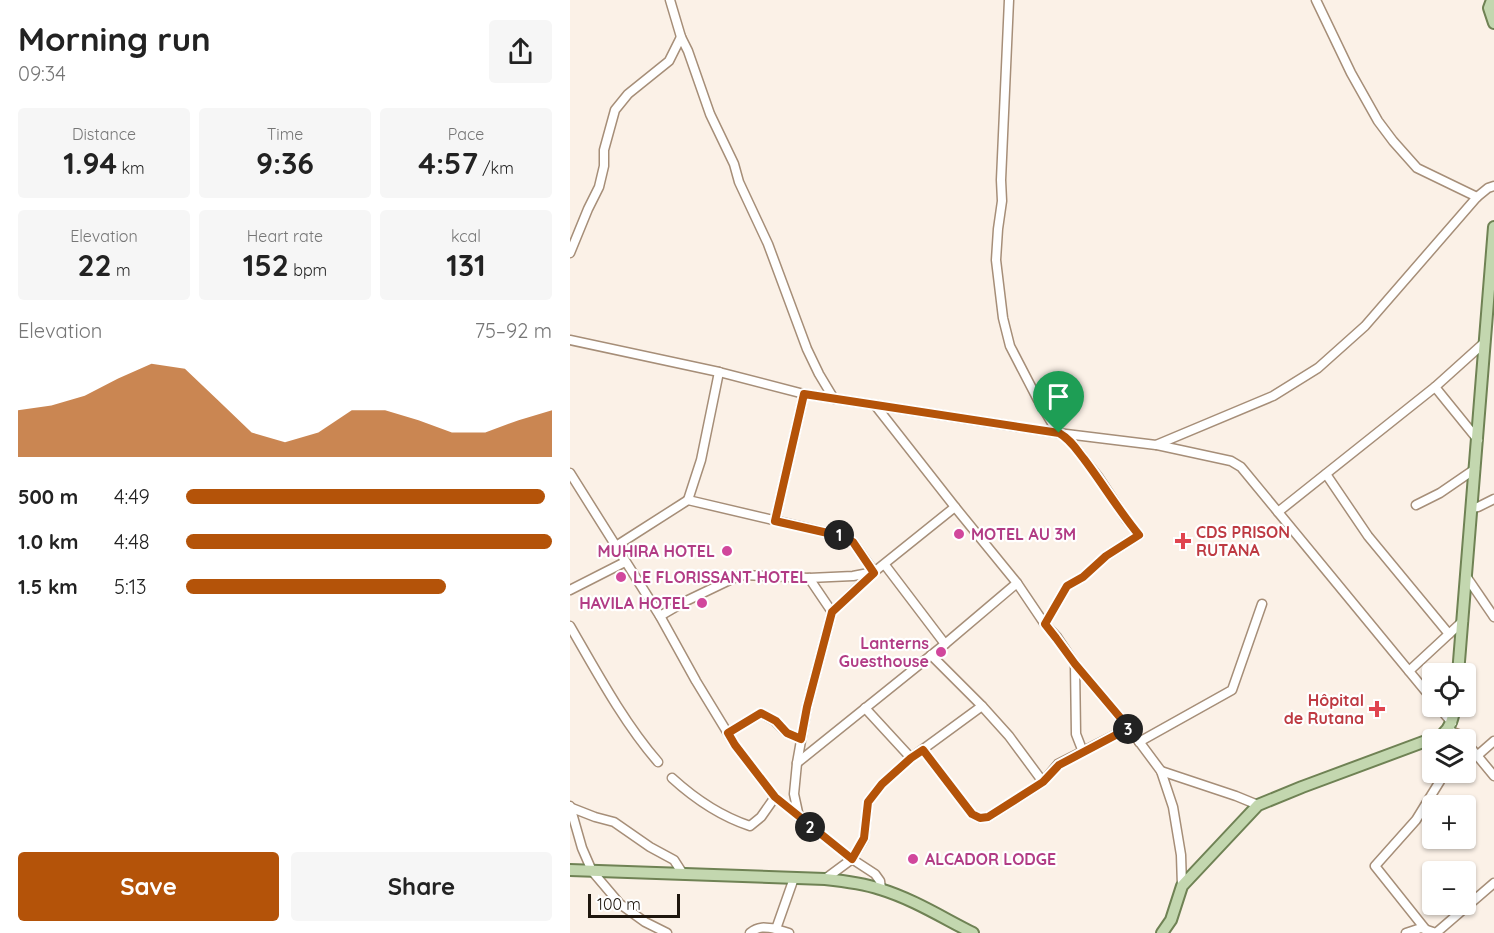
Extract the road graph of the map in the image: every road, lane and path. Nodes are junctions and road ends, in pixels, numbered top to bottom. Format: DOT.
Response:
graph roads {
  1 [pos="669,0"];
  2 [pos="1009,0"];
  3 [pos="1316,0"];
  4 [pos="1492,0"];
  5 [pos="1494,23"];
  6 [pos="681,37"];
  7 [pos="1494,186"];
  8 [pos="1477,197"];
  9 [pos="1494,227"];
  10 [pos="570,253"];
  11 [pos="570,340"];
  12 [pos="1485,342"];
  13 [pos="718,372"];
  14 [pos="1435,387"];
  15 [pos="804,394"];
  16 [pos="834,399"];
  17 [pos="875,405"];
  18 [pos="1059,433"];
  19 [pos="1478,440"];
  20 [pos="1156,445"];
  21 [pos="1475,469"];
  22 [pos="570,472"];
  23 [pos="1326,474"];
  24 [pos="1494,499"];
  25 [pos="688,500"];
  26 [pos="1416,506"];
  27 [pos="955,507"];
  28 [pos="1471,508"];
  29 [pos="1278,512"];
  30 [pos="775,521"];
  31 [pos="616,546"];
  32 [pos="625,562"];
  33 [pos="885,565"];
  34 [pos="874,573"];
  35 [pos="1466,576"];
  36 [pos="809,578"];
  37 [pos="1017,583"];
  38 [pos="570,590"];
  39 [pos="1262,604"];
  40 [pos="832,612"];
  41 [pos="660,616"];
  42 [pos="1494,617"];
  43 [pos="1462,621"];
  44 [pos="1045,624"];
  45 [pos="570,626"];
  46 [pos="1449,634"];
  47 [pos="945,644"];
  48 [pos="931,655"];
  49 [pos="1459,663"];
  50 [pos="1075,664"];
  51 [pos="1409,671"];
  52 [pos="1422,687"];
  53 [pos="982,706"];
  54 [pos="866,708"];
  55 [pos="1129,728"];
  56 [pos="728,733"];
  57 [pos="801,739"];
  58 [pos="1494,741"];
  59 [pos="1139,742"];
  60 [pos="1422,742"];
  61 [pos="923,750"];
  62 [pos="1083,752"];
  63 [pos="1478,755"];
  64 [pos="911,758"];
  65 [pos="658,762"];
  66 [pos="797,764"];
  67 [pos="1161,771"];
  68 [pos="1494,776"];
  69 [pos="672,778"];
  70 [pos="1043,782"];
  71 [pos="1439,783"];
  72 [pos="775,797"];
  73 [pos="1258,805"];
  74 [pos="571,807"];
  75 [pos="799,818"];
  76 [pos="852,859"];
  77 [pos="570,870"];
  78 [pos="592,871"];
  79 [pos="683,874"];
  80 [pos="794,878"];
  81 [pos="825,879"];
  82 [pos="1494,883"];
  83 [pos="1182,886"];
  84 [pos="881,889"];
  85 [pos="776,928"];
  86 [pos="1426,930"];
  87 [pos="667,933"];
  88 [pos="750,933"];
  89 [pos="789,933"];
  90 [pos="973,933"];
  91 [pos="1162,933"];
  92 [pos="1406,933"];
  93 [pos="1436,933"];
  1 -- 6 [label="street"];
  2 -- 18 [label="street"];
  3 -- 8 [label="street"];
  4 -- 5 [label="main road"];
  6 -- 10 [label="street"];
  6 -- 16 [label="street"];
  7 -- 8 [label="street"];
  8 -- 20 [label="street"];
  9 -- 12 [label="main road"];
  11 -- 13 [label="street"];
  12 -- 14 [label="street"];
  12 -- 19 [label="main road"];
  13 -- 15 [label="street"];
  13 -- 25 [label="street"];
  14 -- 19 [label="street"];
  14 -- 23 [label="street"];
  15 -- 16 [label="street"];
  15 -- 30 [label="street"];
  16 -- 17 [label="street"];
  17 -- 18 [label="street"];
  17 -- 27 [label="street"];
  18 -- 20 [label="street"];
  18 -- 44 [label="street"];
  19 -- 21 [label="main road"];
  20 -- 29 [label="street"];
  21 -- 26 [label="street"];
  21 -- 28 [label="main road"];
  22 -- 31 [label="street"];
  23 -- 29 [label="street"];
  23 -- 46 [label="street"];
  24 -- 28 [label="street"];
  25 -- 30 [label="street"];
  25 -- 31 [label="street"];
  27 -- 33 [label="street"];
  27 -- 37 [label="street"];
  28 -- 35 [label="main road"];
  29 -- 51 [label="street"];
  30 -- 34 [label="street"];
  31 -- 32 [label="street"];
  32 -- 38 [label="street"];
  32 -- 41 [label="street"];
  33 -- 34 [label="street"];
  33 -- 47 [label="street"];
  34 -- 36 [label="street"];
  34 -- 40 [label="street"];
  35 -- 42 [label="street"];
  35 -- 43 [label="main road"];
  36 -- 40 [label="street"];
  36 -- 41 [label="street"];
  37 -- 44 [label="street"];
  37 -- 47 [label="street"];
  39 -- 59 [label="street"];
  40 -- 57 [label="street"];
  41 -- 56 [label="street"];
  43 -- 46 [label="street"];
  43 -- 49 [label="main road"];
  44 -- 50 [label="street"];
  45 -- 65 [label="street"];
  46 -- 51 [label="street"];
  47 -- 48 [label="street"];
  48 -- 53 [label="street"];
  48 -- 54 [label="street"];
  50 -- 55 [label="street"];
  50 -- 62 [label="street"];
  51 -- 52 [label="street"];
  53 -- 61 [label="street"];
  53 -- 70 [label="street"];
  54 -- 64 [label="street"];
  54 -- 66 [label="street"];
  55 -- 59 [label="street"];
  55 -- 62 [label="street"];
  56 -- 57 [label="street"];
  56 -- 72 [label="street"];
  57 -- 66 [label="street"];
  58 -- 63 [label="street"];
  59 -- 67 [label="street"];
  60 -- 73 [label="main road"];
  61 -- 64 [label="street"];
  61 -- 70 [label="street"];
  62 -- 70 [label="street"];
  63 -- 68 [label="street"];
  64 -- 76 [label="street"];
  66 -- 75 [label="street"];
  67 -- 73 [label="street"];
  67 -- 83 [label="street"];
  69 -- 72 [label="street"];
  71 -- 86 [label="street"];
  72 -- 75 [label="street"];
  73 -- 83 [label="main road"];
  74 -- 78 [label="street"];
  74 -- 79 [label="street"];
  75 -- 76 [label="street"];
  76 -- 81 [label="street"];
  76 -- 84 [label="street"];
  77 -- 78 [label="main road"];
  78 -- 79 [label="main road"];
  78 -- 87 [label="street"];
  79 -- 80 [label="main road"];
  80 -- 81 [label="main road"];
  80 -- 85 [label="street"];
  81 -- 84 [label="main road"];
  82 -- 93 [label="street"];
  83 -- 91 [label="main road"];
  84 -- 90 [label="main road"];
  85 -- 88 [label="street"];
  85 -- 89 [label="street"];
  86 -- 92 [label="street"];
  86 -- 93 [label="street"];
}
